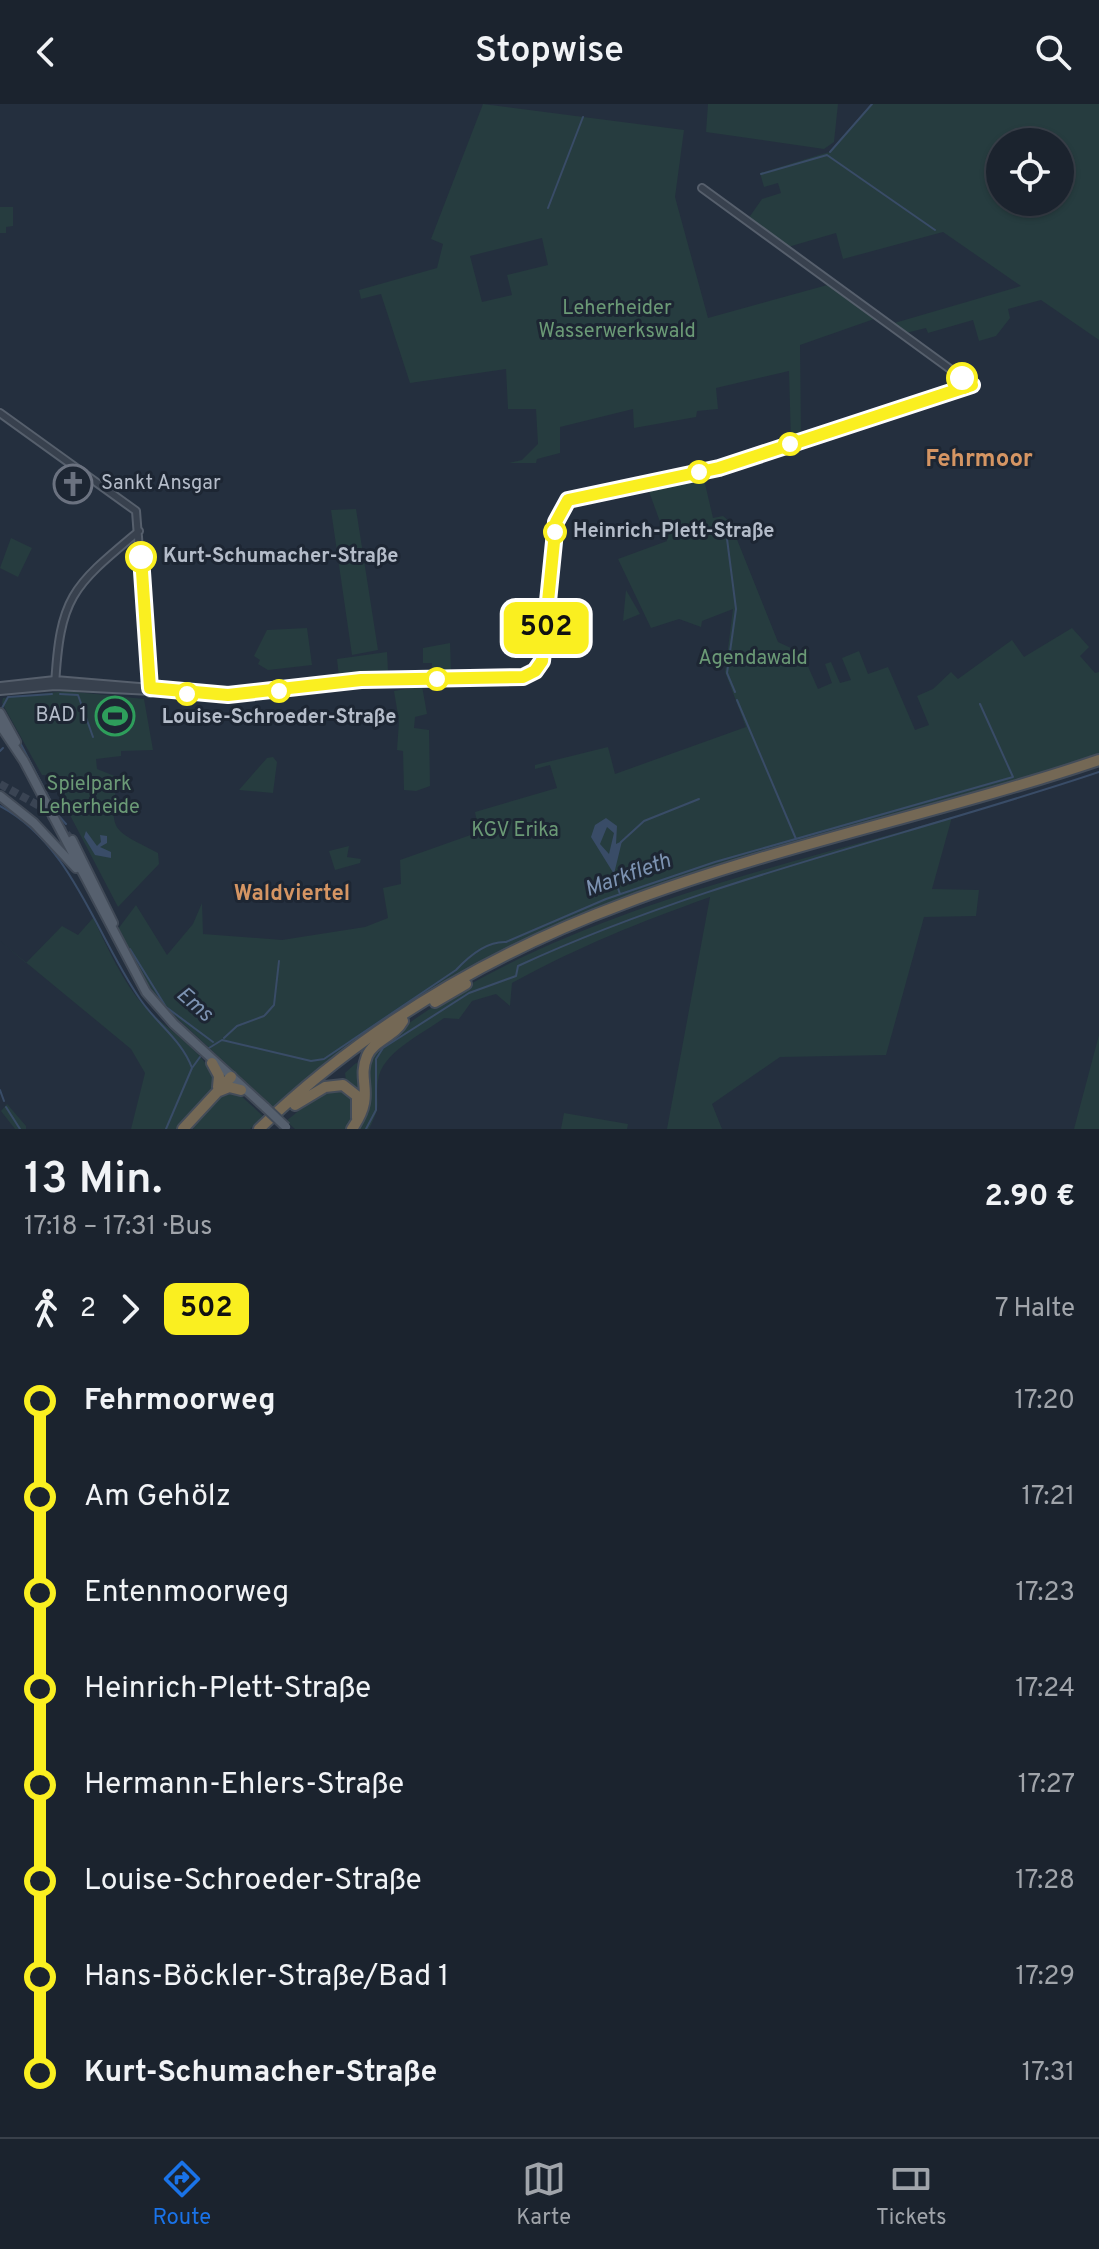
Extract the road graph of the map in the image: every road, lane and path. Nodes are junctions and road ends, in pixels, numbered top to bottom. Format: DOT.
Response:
graph roads {
  1 [pos="702,188"];
  2 [pos="0,413"];
  3 [pos="580,496"];
  4 [pos="560,510"];
  5 [pos="139,534"];
  6 [pos="55,683"];
  7 [pos="0,688"];
  8 [pos="150,691"];
  9 [pos="0,713"];
  10 [pos="0,725"];
  11 [pos="1099,760"];
  12 [pos="24,761"];
  13 [pos="1099,767"];
  14 [pos="0,796"];
  15 [pos="72,840"];
  16 [pos="88,885"];
  17 [pos="123,950"];
  18 [pos="403,1021"];
  19 [pos="194,1044"];
  20 [pos="212,1063"];
  21 [pos="230,1078"];
  22 [pos="241,1090"];
  23 [pos="215,1094"];
  24 [pos="295,1105"];
  25 [pos="266,1108"];
  26 [pos="261,1128"];
  27 [pos="287,1128"];
  28 [pos="186,1129"];
  29 [pos="351,1129"];
  1 -- 3 [label="street"];
  2 -- 5 [label="street"];
  3 -- 4 [label="street"];
  3 -- 4 [label="street"];
  4 -- 8 [label="street"];
  5 -- 6 [label="street"];
  5 -- 8 [label="street"];
  6 -- 7 [label="street"];
  6 -- 8 [label="street"];
  9 -- 12 [label="main road"];
  10 -- 12 [label="main road"];
  11 -- 26 [label="highway"];
  12 -- 16 [label="main road"];
  13 -- 18 [label="highway"];
  14 -- 16 [label="main road"];
  15 -- 17 [label="main road"];
  16 -- 17 [label="main road"];
  17 -- 19 [label="main road"];
  18 -- 24 [label="highway"];
  18 -- 29 [label="highway"];
  19 -- 20 [label="main road"];
  19 -- 21 [label="main road"];
  19 -- 25 [label="main road"];
  20 -- 21 [label="main road"];
  20 -- 23 [label="highway"];
  21 -- 22 [label="main road"];
  21 -- 23 [label="highway"];
  21 -- 25 [label="main road"];
  22 -- 23 [label="highway"];
  22 -- 25 [label="main road"];
  23 -- 28 [label="highway"];
  24 -- 26 [label="highway"];
  24 -- 29 [label="highway"];
  25 -- 27 [label="main road, bridge"];
}
